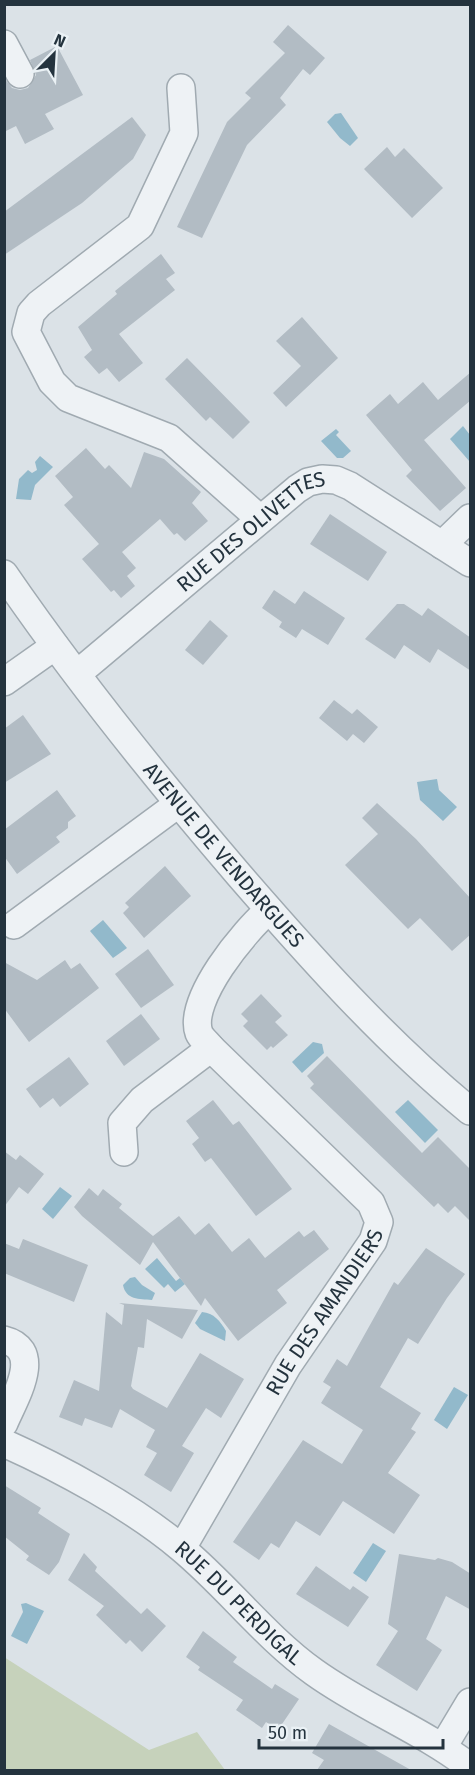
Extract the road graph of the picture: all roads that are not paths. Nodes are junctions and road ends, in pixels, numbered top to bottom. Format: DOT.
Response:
graph roads {
  1 [pos="4,44"];
  2 [pos="20,74"];
  3 [pos="182,88"];
  4 [pos="471,518"];
  5 [pos="260,519"];
  6 [pos="442,545"];
  7 [pos="471,562"];
  8 [pos="4,574"];
  9 [pos="55,646"];
  10 [pos="77,674"];
  11 [pos="4,682"];
  12 [pos="178,804"];
  13 [pos="269,910"];
  14 [pos="14,925"];
  15 [pos="211,1048"];
  16 [pos="471,1112"];
  17 [pos="123,1152"];
  18 [pos="4,1340"];
  19 [pos="4,1423"];
  20 [pos="4,1443"];
  21 [pos="182,1548"];
  22 [pos="471,1702"];
  23 [pos="443,1747"];
  24 [pos="471,1767"];
  1 -- 2 [label="street"];
  3 -- 5 [label="street"];
  4 -- 6 [label="street"];
  5 -- 6 [label="street, RUE DES OLIVETTES"];
  5 -- 10 [label="street, RUE DES OLIVETTES"];
  6 -- 7 [label="street, RUE DES OLIVETTES"];
  8 -- 9 [label="street, AVENUE DE VENDARGUES"];
  9 -- 10 [label="street, AVENUE DE VENDARGUES"];
  9 -- 11 [label="street"];
  10 -- 12 [label="street, AVENUE DE VENDARGUES"];
  12 -- 13 [label="street, AVENUE DE VENDARGUES"];
  12 -- 14 [label="street"];
  13 -- 15 [label="street, RUE DES AMANDIERS"];
  13 -- 16 [label="street, AVENUE DE VENDARGUES"];
  15 -- 17 [label="street"];
  15 -- 21 [label="street, RUE DES AMANDIERS"];
  18 -- 19 [label="street"];
  20 -- 21 [label="street, RUE DU PERDIGAL"];
  21 -- 23 [label="street, RUE DU PERDIGAL"];
  22 -- 23 [label="street"];
  23 -- 24 [label="street, RUE DU PERDIGAL"];
}
